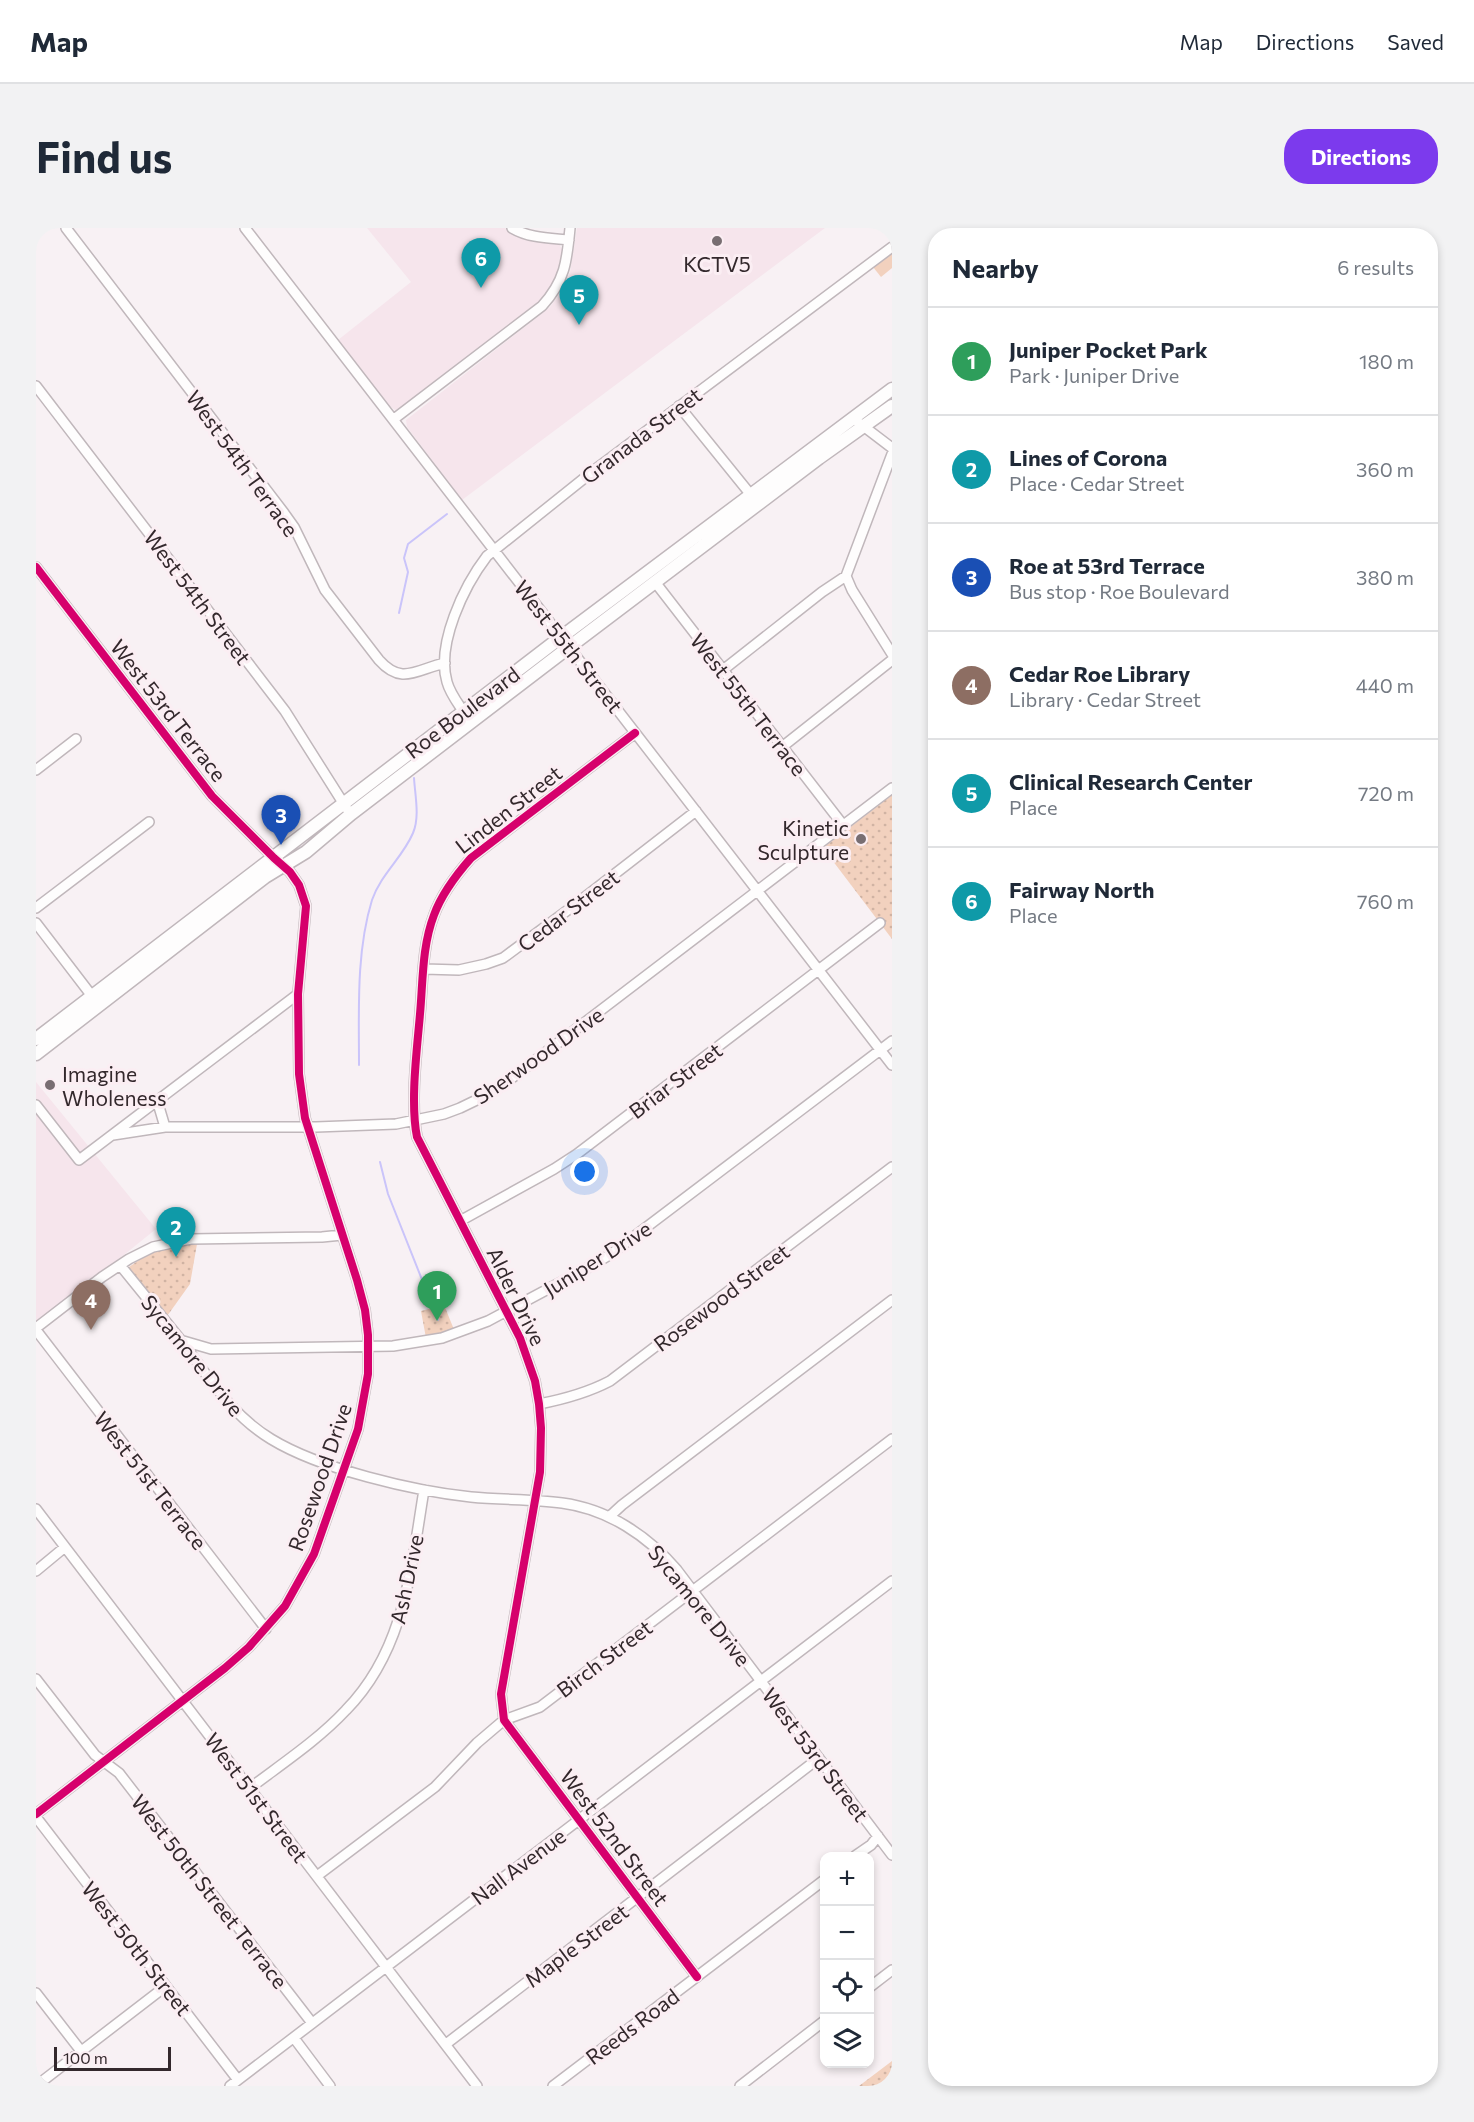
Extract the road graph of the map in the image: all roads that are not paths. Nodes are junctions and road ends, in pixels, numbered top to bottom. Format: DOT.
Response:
graph roads {
  1 [pos="66,228"];
  2 [pos="245,228"];
  3 [pos="512,228"];
  4 [pos="570,228"];
  5 [pos="569,240"];
  6 [pos="892,247"];
  7 [pos="36,386"];
  8 [pos="892,389"];
  9 [pos="679,406"];
  10 [pos="892,406"];
  11 [pos="394,419"];
  12 [pos="854,419"];
  13 [pos="864,427"];
  14 [pos="892,448"];
  15 [pos="892,454"];
  16 [pos="892,479"];
  17 [pos="879,488"];
  18 [pos="751,495"];
  19 [pos="494,549"];
  20 [pos="36,567"];
  21 [pos="846,576"];
  22 [pos="655,582"];
  23 [pos="561,636"];
  24 [pos="569,647"];
  25 [pos="892,654"];
  26 [pos="892,660"];
  27 [pos="445,663"];
  28 [pos="723,670"];
  29 [pos="463,711"];
  30 [pos="635,733"];
  31 [pos="76,739"];
  32 [pos="782,747"];
  33 [pos="36,770"];
  34 [pos="892,788"];
  35 [pos="347,809"];
  36 [pos="696,811"];
  37 [pos="149,822"];
  38 [pos="843,825"];
  39 [pos="279,862"];
  40 [pos="758,891"];
  41 [pos="36,908"];
  42 [pos="36,923"];
  43 [pos="880,923"];
  44 [pos="424,969"];
  45 [pos="820,970"];
  46 [pos="298,994"];
  47 [pos="96,1001"];
  48 [pos="36,1039"];
  49 [pos="892,1041"];
  50 [pos="880,1050"];
  51 [pos="36,1054"];
  52 [pos="892,1065"];
  53 [pos="157,1100"];
  54 [pos="36,1105"];
  55 [pos="416,1120"];
  56 [pos="165,1127"];
  57 [pos="309,1127"];
  58 [pos="113,1135"];
  59 [pos="892,1167"];
  60 [pos="460,1221"];
  61 [pos="342,1234"];
  62 [pos="120,1265"];
  63 [pos="892,1300"];
  64 [pos="507,1312"];
  65 [pos="36,1329"];
  66 [pos="180,1340"];
  67 [pos="368,1346"];
  68 [pos="211,1349"];
  69 [pos="202,1369"];
  70 [pos="539,1404"];
  71 [pos="892,1439"];
  72 [pos="345,1469"];
  73 [pos="424,1490"];
  74 [pos="535,1501"];
  75 [pos="36,1509"];
  76 [pos="609,1517"];
  77 [pos="65,1547"];
  78 [pos="36,1571"];
  79 [pos="892,1581"];
  80 [pos="693,1591"];
  81 [pos="266,1629"];
  82 [pos="36,1679"];
  83 [pos="762,1681"];
  84 [pos="39,1690"];
  85 [pos="183,1701"];
  86 [pos="504,1720"];
  87 [pos="819,1758"];
  88 [pos="104,1762"];
  89 [pos="250,1788"];
  90 [pos="36,1816"];
  91 [pos="579,1820"];
  92 [pos="878,1836"];
  93 [pos="861,1852"];
  94 [pos="892,1855"];
  95 [pos="317,1876"];
  96 [pos="820,1884"];
  97 [pos="638,1898"];
  98 [pos="386,1965"];
  99 [pos="892,1970"];
  100 [pos="697,1977"];
  101 [pos="874,1984"];
  102 [pos="166,1986"];
  103 [pos="36,1994"];
  104 [pos="312,2023"];
  105 [pos="820,2025"];
  106 [pos="294,2038"];
  107 [pos="446,2044"];
  108 [pos="81,2051"];
  109 [pos="234,2083"];
  110 [pos="36,2086"];
  111 [pos="330,2086"];
  112 [pos="477,2086"];
  113 [pos="553,2086"];
  114 [pos="740,2086"];
  1 -- 27 [label="street, West 54th Terrace"];
  2 -- 11 [label="street, West 55th Street"];
  3 -- 5 [label="street"];
  4 -- 5 [label="street"];
  5 -- 11 [label="street"];
  6 -- 9 [label="street, Granada Street"];
  7 -- 35 [label="street, West 54th Street"];
  8 -- 12 [label="main road, Roe Boulevard"];
  9 -- 18 [label="street"];
  9 -- 19 [label="street, Granada Street"];
  10 -- 13 [label="main road, Roe Boulevard"];
  11 -- 19 [label="street, West 55th Street"];
  12 -- 13 [label="street"];
  12 -- 18 [label="main road, Roe Boulevard"];
  13 -- 14 [label="street"];
  13 -- 22 [label="main road, Roe Boulevard"];
  15 -- 17 [label="street"];
  16 -- 17 [label="street"];
  17 -- 21 [label="street"];
  18 -- 23 [label="main road, Roe Boulevard"];
  19 -- 23 [label="street, West 55th Street"];
  19 -- 27 [label="street, Granada Street"];
  20 -- 39 [label="street, West 53rd Terrace"];
  21 -- 25 [label="street"];
  21 -- 28 [label="street"];
  22 -- 24 [label="main road, Roe Boulevard"];
  22 -- 28 [label="street, West 55th Terrace"];
  23 -- 24 [label="street, West 55th Street"];
  23 -- 29 [label="main road, Roe Boulevard"];
  24 -- 30 [label="street, West 55th Street"];
  24 -- 35 [label="main road, Roe Boulevard"];
  26 -- 32 [label="street"];
  27 -- 29 [label="street"];
  28 -- 32 [label="street, West 55th Terrace"];
  29 -- 35 [label="main road, Roe Boulevard"];
  30 -- 36 [label="street, West 55th Street"];
  30 -- 44 [label="street, Linden Street"];
  31 -- 33 [label="street"];
  32 -- 38 [label="street, West 55th Terrace"];
  34 -- 38 [label="street, Sherwood Drive"];
  35 -- 39 [label="main road, Roe Boulevard"];
  36 -- 40 [label="street, West 55th Street"];
  36 -- 44 [label="street, Cedar Street"];
  37 -- 41 [label="street"];
  38 -- 40 [label="street, Sherwood Drive"];
  39 -- 46 [label="street, Rosewood Drive"];
  39 -- 47 [label="main road, Roe Boulevard"];
  40 -- 45 [label="street, West 55th Street"];
  40 -- 55 [label="street, Sherwood Drive"];
  42 -- 47 [label="street"];
  43 -- 45 [label="street, Briar Street"];
  44 -- 55 [label="street, Alder Drive"];
  45 -- 50 [label="street, West 55th Street"];
  45 -- 60 [label="street, Briar Street"];
  46 -- 53 [label="street"];
  46 -- 57 [label="street, Rosewood Drive"];
  47 -- 48 [label="main road, Roe Boulevard"];
  47 -- 51 [label="main road, Roe Boulevard"];
  49 -- 50 [label="street, Juniper Drive"];
  50 -- 52 [label="street, West 55th Street"];
  50 -- 64 [label="street, Juniper Drive"];
  53 -- 56 [label="street"];
  53 -- 58 [label="street"];
  54 -- 58 [label="street"];
  55 -- 57 [label="street, Sherwood Drive"];
  55 -- 60 [label="street, Alder Drive"];
  56 -- 57 [label="street, Sherwood Drive"];
  56 -- 58 [label="street, Sherwood Drive"];
  57 -- 61 [label="street, Rosewood Drive"];
  59 -- 70 [label="street, Rosewood Street"];
  60 -- 64 [label="street, Alder Drive"];
  61 -- 62 [label="street"];
  61 -- 67 [label="street, Rosewood Drive"];
  62 -- 65 [label="street"];
  62 -- 66 [label="street, Sycamore Drive"];
  63 -- 76 [label="street"];
  64 -- 67 [label="street, Juniper Drive"];
  64 -- 70 [label="street, Alder Drive"];
  65 -- 81 [label="street, West 51st Terrace"];
  66 -- 68 [label="street, Juniper Drive"];
  66 -- 69 [label="street, Sycamore Drive"];
  67 -- 68 [label="street, Juniper Drive"];
  67 -- 72 [label="street, Rosewood Drive"];
  68 -- 69 [label="street"];
  69 -- 72 [label="street, Sycamore Drive"];
  70 -- 74 [label="street, Alder Drive"];
  71 -- 80 [label="street, Birch Street"];
  72 -- 73 [label="street, Sycamore Drive"];
  72 -- 81 [label="street, Rosewood Drive"];
  73 -- 74 [label="street, Sycamore Drive"];
  73 -- 89 [label="street, Ash Drive"];
  74 -- 76 [label="street, Sycamore Drive"];
  74 -- 86 [label="street, Alder Drive"];
  75 -- 77 [label="street, West 51st Street"];
  76 -- 80 [label="street, Sycamore Drive"];
  77 -- 78 [label="street"];
  77 -- 85 [label="street, West 51st Street"];
  79 -- 83 [label="street, Nall Avenue"];
  80 -- 83 [label="street, Sycamore Drive"];
  80 -- 86 [label="street, Birch Street"];
  81 -- 85 [label="street, Rosewood Drive"];
  82 -- 84 [label="street, West 50th Street Terrace"];
  83 -- 87 [label="street, West 53rd Street"];
  83 -- 91 [label="street, Nall Avenue"];
  84 -- 88 [label="street, West 50th Street Terrace"];
  85 -- 88 [label="street, Rosewood Drive"];
  85 -- 89 [label="street, West 51st Street"];
  86 -- 91 [label="street, West 52nd Street"];
  86 -- 95 [label="street, Birch Street"];
  87 -- 92 [label="street, West 53rd Street"];
  87 -- 97 [label="street, Maple Street"];
  88 -- 90 [label="street, Rosewood Drive"];
  88 -- 104 [label="street, West 50th Street Terrace"];
  89 -- 95 [label="street, West 51st Street"];
  90 -- 102 [label="street, West 50th Street"];
  91 -- 97 [label="street, West 52nd Street"];
  91 -- 98 [label="street, Nall Avenue"];
  92 -- 93 [label="street"];
  92 -- 94 [label="street, West 53rd Street"];
  95 -- 98 [label="street, West 51st Street"];
  96 -- 100 [label="street, Reeds Road"];
  97 -- 100 [label="street, West 52nd Street"];
  97 -- 107 [label="street, Maple Street"];
  98 -- 104 [label="street, Nall Avenue"];
  98 -- 107 [label="street, West 51st Street"];
  99 -- 101 [label="street"];
  100 -- 113 [label="street, Reeds Road"];
  102 -- 108 [label="street"];
  102 -- 109 [label="street, West 50th Street"];
  103 -- 108 [label="street"];
  104 -- 106 [label="street, Nall Avenue"];
  105 -- 114 [label="street"];
  106 -- 109 [label="street, Nall Avenue"];
  106 -- 111 [label="street"];
  107 -- 112 [label="street, West 51st Street"];
  108 -- 110 [label="street"];
}
